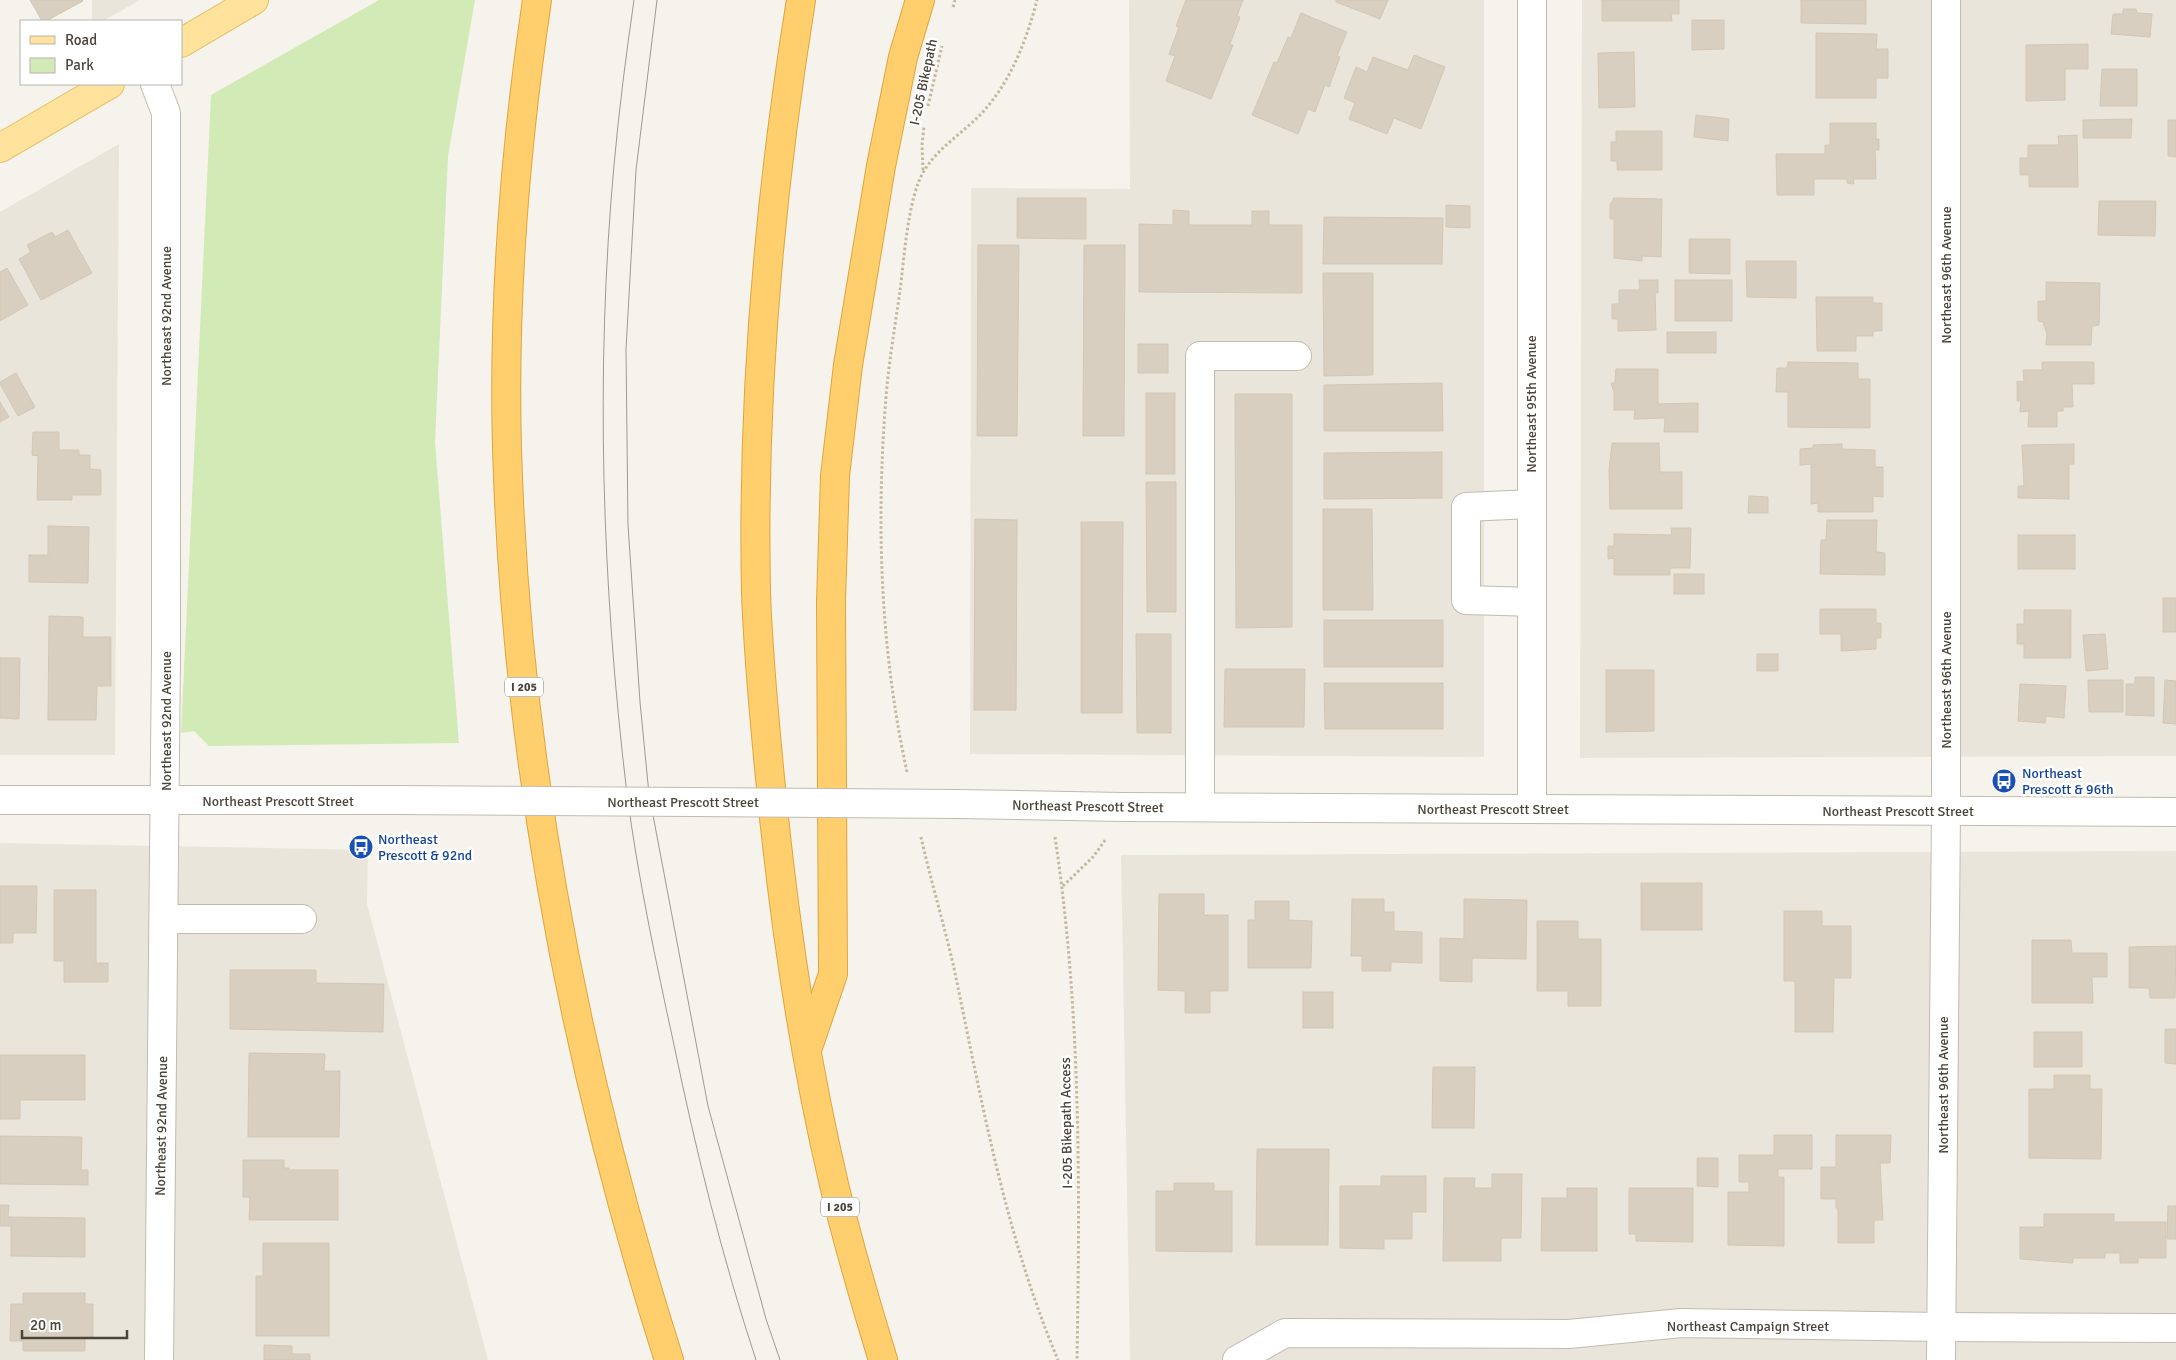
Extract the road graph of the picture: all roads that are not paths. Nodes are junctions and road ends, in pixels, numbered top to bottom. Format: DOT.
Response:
graph roads {
  1 [pos="254,0"];
  2 [pos="537,0"];
  3 [pos="801,0"];
  4 [pos="920,0"];
  5 [pos="1532,0"];
  6 [pos="1946,0"];
  7 [pos="182,42"];
  8 [pos="108,85"];
  9 [pos="156,85"];
  10 [pos="0,148"];
  11 [pos="1297,356"];
  12 [pos="1531,504"];
  13 [pos="1532,602"];
  14 [pos="0,800"];
  15 [pos="165,801"];
  16 [pos="1200,807"];
  17 [pos="1532,809"];
  18 [pos="1946,811"];
  19 [pos="2176,812"];
  20 [pos="164,920"];
  21 [pos="302,920"];
  22 [pos="806,1053"];
  23 [pos="1942,1328"];
  24 [pos="2176,1328"];
  25 [pos="159,1360"];
  26 [pos="669,1360"];
  27 [pos="883,1360"];
  28 [pos="1237,1360"];
  29 [pos="1941,1360"];
  1 -- 7 [label="main road"];
  2 -- 26 [label="highway, I 205"];
  3 -- 22 [label="highway, I 205"];
  4 -- 22 [label="highway"];
  5 -- 12 [label="street, Northeast 95th Avenue"];
  6 -- 18 [label="street, Northeast 96th Avenue"];
  8 -- 10 [label="main road"];
  9 -- 15 [label="street, Northeast 92nd Avenue"];
  11 -- 16 [label="street"];
  12 -- 13 [label="street, Northeast 95th Avenue"];
  12 -- 13 [label="street"];
  13 -- 17 [label="street, Northeast 95th Avenue"];
  14 -- 15 [label="street, Northeast Prescott Street"];
  15 -- 16 [label="street, Northeast Prescott Street, bridge"];
  15 -- 20 [label="street, Northeast 92nd Avenue"];
  16 -- 17 [label="street, Northeast Prescott Street"];
  17 -- 18 [label="street, Northeast Prescott Street"];
  18 -- 19 [label="street, Northeast Prescott Street"];
  18 -- 23 [label="street, Northeast 96th Avenue"];
  20 -- 21 [label="street"];
  20 -- 25 [label="street, Northeast 92nd Avenue"];
  22 -- 27 [label="highway, I 205"];
  23 -- 24 [label="street, Northeast Campaign Street"];
  23 -- 28 [label="street, Northeast Campaign Street"];
  23 -- 29 [label="street, Northeast 96th Avenue"];
}
